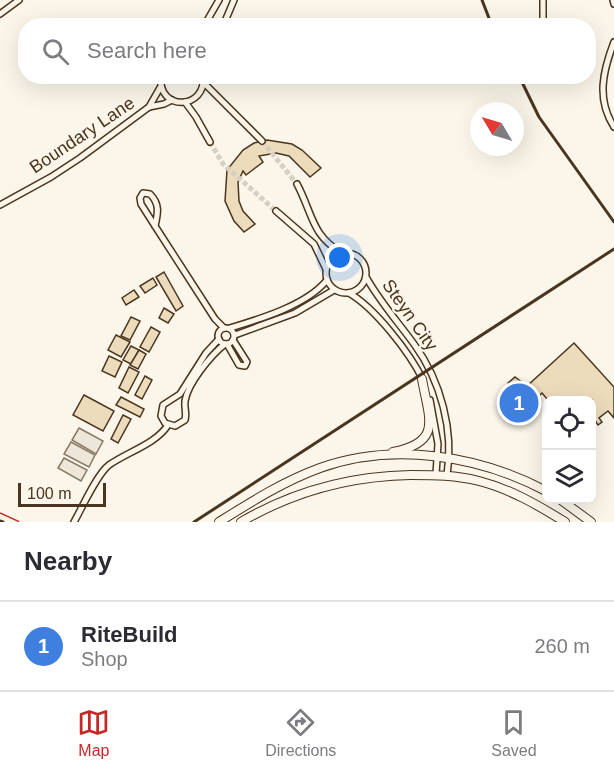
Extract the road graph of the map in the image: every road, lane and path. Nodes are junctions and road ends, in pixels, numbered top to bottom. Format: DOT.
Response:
graph roads {
  1 [pos="19,0"];
  2 [pos="219,0"];
  3 [pos="234,0"];
  4 [pos="543,0"];
  5 [pos="0,14"];
  6 [pos="543,17"];
  7 [pos="209,18"];
  8 [pos="226,18"];
  9 [pos="614,42"];
  10 [pos="201,84"];
  11 [pos="208,84"];
  12 [pos="160,86"];
  13 [pos="172,100"];
  14 [pos="185,102"];
  15 [pos="149,107"];
  16 [pos="614,127"];
  17 [pos="262,141"];
  18 [pos="210,142"];
  19 [pos="297,184"];
  20 [pos="0,205"];
  21 [pos="276,211"];
  22 [pos="155,225"];
  23 [pos="342,253"];
  24 [pos="326,269"];
  25 [pos="366,277"];
  26 [pos="327,280"];
  27 [pos="334,290"];
  28 [pos="349,293"];
  29 [pos="224,329"];
  30 [pos="234,337"];
  31 [pos="219,339"];
  32 [pos="226,344"];
  33 [pos="422,379"];
  34 [pos="171,425"];
  35 [pos="374,456"];
  36 [pos="438,457"];
  37 [pos="450,458"];
  38 [pos="436,474"];
  39 [pos="447,475"];
  40 [pos="542,489"];
  41 [pos="566,504"];
  42 [pos="233,513"];
  43 [pos="74,522"];
  44 [pos="219,522"];
  45 [pos="240,522"];
  46 [pos="565,522"];
  47 [pos="591,522"];
  1 -- 5 [label="street"];
  2 -- 7 [label="street"];
  3 -- 8 [label="street"];
  4 -- 6 [label="street"];
  9 -- 16 [label="street"];
  10 -- 14 [label="street"];
  11 -- 17 [label="street"];
  12 -- 13 [label="street"];
  12 -- 15 [label="street, Boundary Lane"];
  13 -- 14 [label="street"];
  13 -- 15 [label="street, Boundary Lane"];
  14 -- 18 [label="street"];
  15 -- 20 [label="street, Boundary Lane"];
  19 -- 23 [label="street"];
  21 -- 24 [label="street"];
  22 -- 22 [label="street"];
  22 -- 29 [label="street"];
  23 -- 24 [label="street"];
  23 -- 25 [label="street"];
  24 -- 26 [label="street"];
  25 -- 28 [label="street"];
  25 -- 37 [label="street, Steyn City"];
  26 -- 27 [label="street"];
  26 -- 29 [label="street"];
  27 -- 28 [label="street"];
  27 -- 30 [label="street"];
  28 -- 33 [label="street, Steyn City"];
  29 -- 30 [label="street"];
  29 -- 31 [label="street"];
  30 -- 32 [label="street"];
  30 -- 32 [label="street"];
  31 -- 32 [label="street"];
  31 -- 34 [label="street"];
  32 -- 34 [label="street"];
  33 -- 35 [label="main road"];
  33 -- 36 [label="street, Steyn City"];
  34 -- 43 [label="street"];
  35 -- 36 [label="main road"];
  35 -- 42 [label="main road"];
  36 -- 37 [label="main road"];
  36 -- 38 [label="street, Steyn City"];
  37 -- 39 [label="street, Steyn City"];
  37 -- 40 [label="main road"];
  38 -- 39 [label="main road"];
  38 -- 45 [label="main road"];
  39 -- 46 [label="main road"];
  41 -- 47 [label="main road"];
  42 -- 44 [label="main road"];
  42 -- 45 [label="street"];
}
